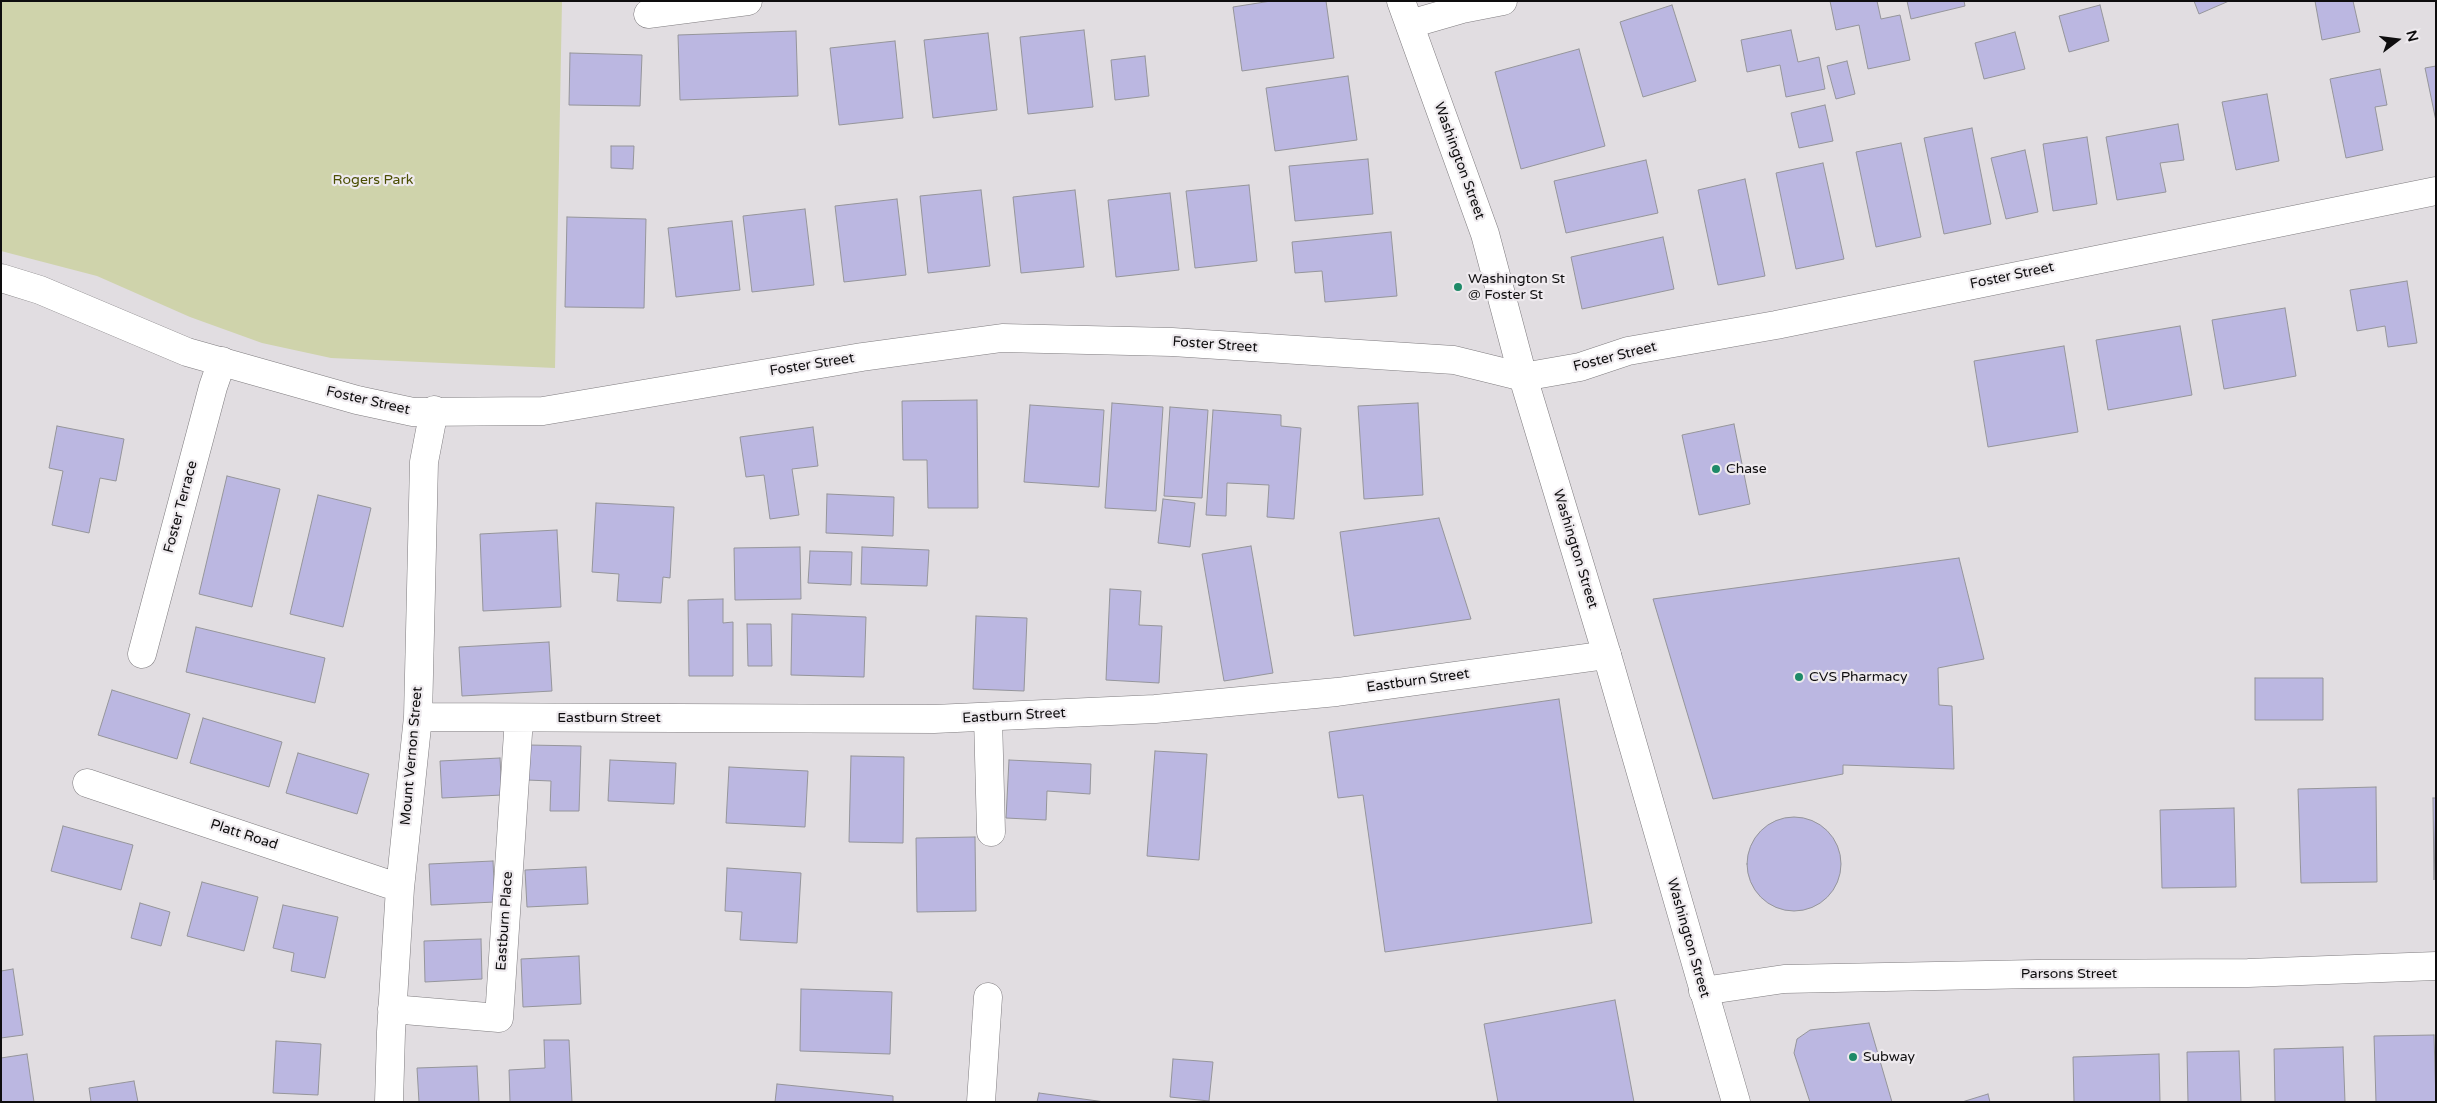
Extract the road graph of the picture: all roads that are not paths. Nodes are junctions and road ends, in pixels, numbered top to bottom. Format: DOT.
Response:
graph roads {
  1 [pos="748,1"];
  2 [pos="1503,1"];
  3 [pos="1406,12"];
  4 [pos="648,14"];
  5 [pos="2436,190"];
  6 [pos="1,278"];
  7 [pos="222,361"];
  8 [pos="1523,377"];
  9 [pos="434,410"];
  10 [pos="142,654"];
  11 [pos="1607,655"];
  12 [pos="418,717"];
  13 [pos="988,717"];
  14 [pos="519,718"];
  15 [pos="87,783"];
  16 [pos="991,832"];
  17 [pos="400,888"];
  18 [pos="2436,966"];
  19 [pos="1703,991"];
  20 [pos="988,997"];
  21 [pos="392,1009"];
  22 [pos="389,1102"];
  23 [pos="981,1102"];
  24 [pos="1736,1102"];
  1 -- 4 [label="street"];
  2 -- 3 [label="street"];
  3 -- 8 [label="street, Washington Street"];
  5 -- 8 [label="street, Foster Street"];
  6 -- 7 [label="street, Foster Street"];
  7 -- 9 [label="street, Foster Street"];
  7 -- 10 [label="street, Foster Terrace"];
  8 -- 9 [label="street, Foster Street"];
  8 -- 11 [label="street, Washington Street"];
  9 -- 12 [label="street, Mount Vernon Street"];
  11 -- 13 [label="street, Eastburn Street"];
  11 -- 19 [label="street, Washington Street"];
  12 -- 14 [label="street, Eastburn Street"];
  12 -- 17 [label="street, Mount Vernon Street"];
  13 -- 14 [label="street, Eastburn Street"];
  13 -- 16 [label="street"];
  14 -- 21 [label="street, Eastburn Place"];
  15 -- 17 [label="street, Platt Road"];
  17 -- 21 [label="street, Mount Vernon Street"];
  18 -- 19 [label="street, Parsons Street"];
  19 -- 24 [label="street, Washington Street"];
  20 -- 23 [label="street"];
  21 -- 22 [label="street, Mount Vernon Street"];
}
